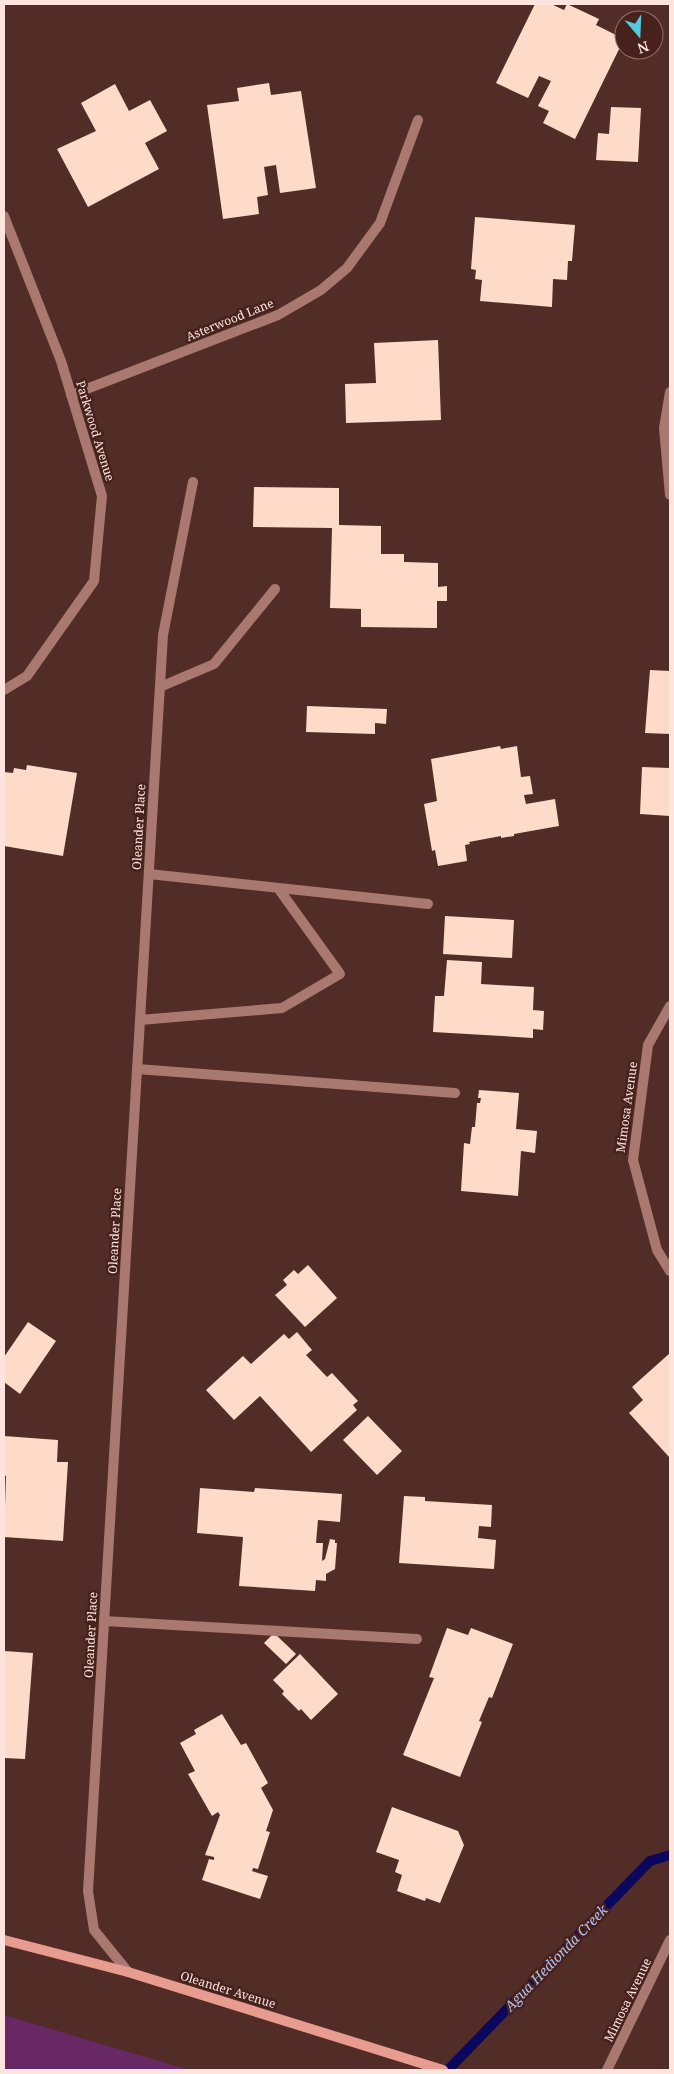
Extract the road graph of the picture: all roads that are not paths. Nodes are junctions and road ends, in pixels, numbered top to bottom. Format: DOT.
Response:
graph roads {
  1 [pos="418,120"];
  2 [pos="4,216"];
  3 [pos="670,392"];
  4 [pos="71,395"];
  5 [pos="193,482"];
  6 [pos="670,495"];
  7 [pos="275,589"];
  8 [pos="160,688"];
  9 [pos="4,690"];
  10 [pos="149,874"];
  11 [pos="278,888"];
  12 [pos="428,904"];
  13 [pos="670,1006"];
  14 [pos="140,1020"];
  15 [pos="137,1069"];
  16 [pos="455,1093"];
  17 [pos="670,1271"];
  18 [pos="104,1621"];
  19 [pos="418,1639"];
  20 [pos="4,1940"];
  21 [pos="670,1940"];
  22 [pos="128,1972"];
  23 [pos="443,2070"];
  24 [pos="607,2070"];
  1 -- 4 [label="street, Asterwood Lane"];
  2 -- 4 [label="street, Parkwood Avenue"];
  3 -- 6 [label="street"];
  4 -- 9 [label="street, Parkwood Avenue"];
  5 -- 8 [label="street, Oleander Place"];
  7 -- 8 [label="street"];
  8 -- 10 [label="street, Oleander Place"];
  10 -- 11 [label="street"];
  10 -- 14 [label="street, Oleander Place"];
  11 -- 12 [label="street"];
  11 -- 14 [label="street"];
  13 -- 17 [label="street, Mimosa Avenue"];
  14 -- 15 [label="street, Oleander Place"];
  15 -- 16 [label="street"];
  15 -- 18 [label="street, Oleander Place"];
  18 -- 19 [label="street"];
  18 -- 22 [label="street, Oleander Place"];
  20 -- 22 [label="street, Oleander Avenue"];
  21 -- 24 [label="street, Mimosa Avenue"];
  22 -- 23 [label="street, Oleander Avenue"];
}
